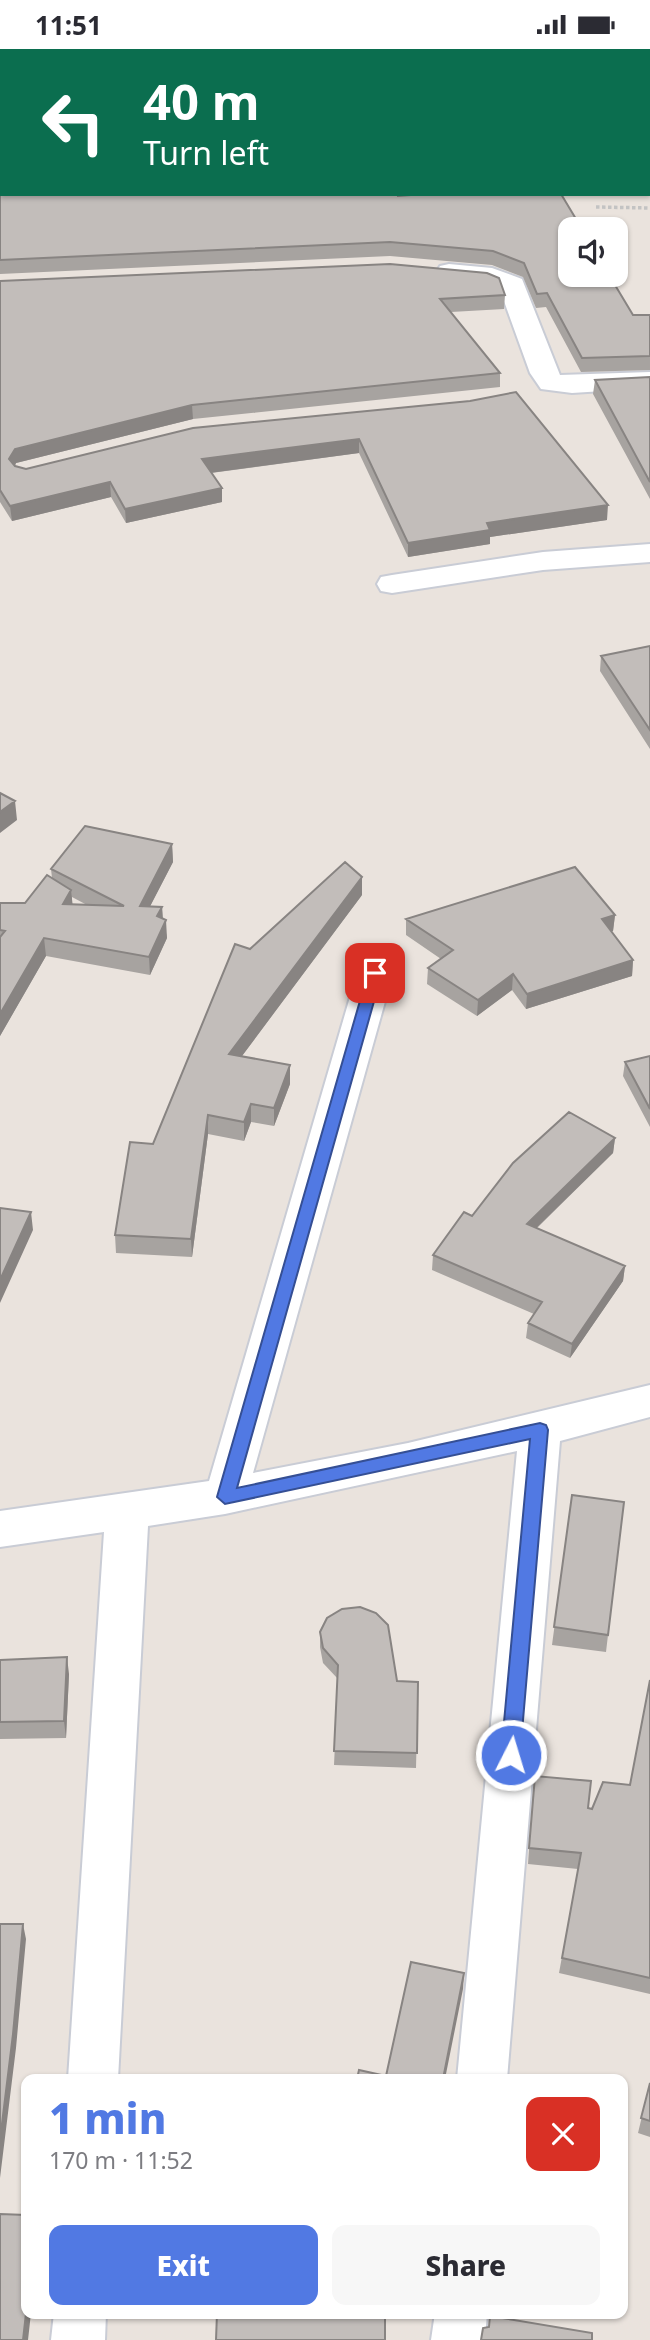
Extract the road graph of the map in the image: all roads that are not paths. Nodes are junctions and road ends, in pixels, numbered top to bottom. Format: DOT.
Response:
graph roads {
  1 [pos="428,270"];
  2 [pos="650,380"];
  3 [pos="572,385"];
  4 [pos="521,395"];
  5 [pos="650,553"];
  6 [pos="392,584"];
  7 [pos="375,973"];
  8 [pos="650,1401"];
  9 [pos="540,1430"];
  10 [pos="225,1497"];
  11 [pos="127,1514"];
  12 [pos="0,1529"];
  13 [pos="93,2074"];
  14 [pos="482,2074"];
  15 [pos="80,2319"];
  16 [pos="460,2319"];
  17 [pos="78,2340"];
  18 [pos="458,2340"];
  1 -- 3 [label="street"];
  2 -- 3 [label="street"];
  3 -- 4 [label="street"];
  5 -- 6 [label="street"];
  7 -- 10 [label="street"];
  8 -- 9 [label="street"];
  9 -- 10 [label="street"];
  9 -- 14 [label="street"];
  10 -- 11 [label="street"];
  11 -- 12 [label="street"];
  11 -- 13 [label="street"];
  15 -- 17 [label="street"];
  16 -- 18 [label="street"];
}
